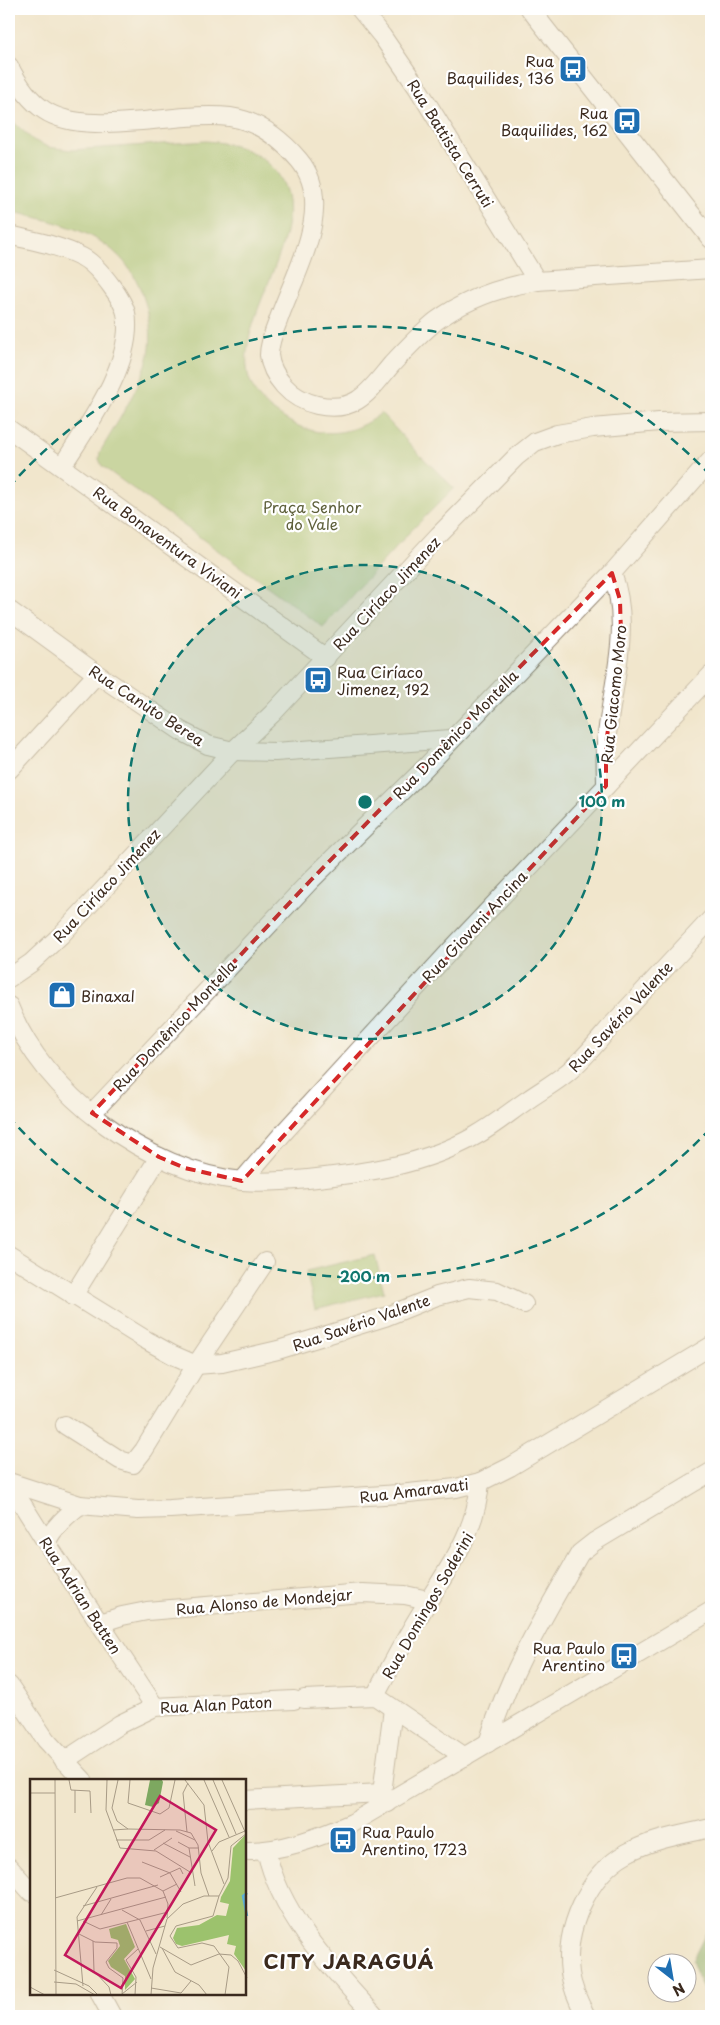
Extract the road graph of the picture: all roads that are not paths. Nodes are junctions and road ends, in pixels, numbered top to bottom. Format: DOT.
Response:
graph roads {
  1 [pos="360,9"];
  2 [pos="530,9"];
  3 [pos="9,66"];
  4 [pos="9,235"];
  5 [pos="711,239"];
  6 [pos="711,269"];
  7 [pos="537,281"];
  8 [pos="711,422"];
  9 [pos="9,429"];
  10 [pos="711,460"];
  11 [pos="62,466"];
  12 [pos="612,573"];
  13 [pos="9,610"];
  14 [pos="326,658"];
  15 [pos="97,674"];
  16 [pos="711,675"];
  17 [pos="452,739"];
  18 [pos="233,751"];
  19 [pos="9,770"];
  20 [pos="606,786"];
  21 [pos="711,919"];
  22 [pos="9,978"];
  23 [pos="9,1006"];
  24 [pos="92,1113"];
  25 [pos="159,1157"];
  26 [pos="242,1181"];
  27 [pos="9,1255"];
  28 [pos="265,1262"];
  29 [pos="73,1296"];
  30 [pos="524,1304"];
  31 [pos="711,1346"];
  32 [pos="196,1365"];
  33 [pos="64,1425"];
  34 [pos="711,1472"];
  35 [pos="9,1482"];
  36 [pos="480,1482"];
  37 [pos="80,1504"];
  38 [pos="46,1542"];
  39 [pos="428,1600"];
  40 [pos="711,1611"];
  41 [pos="100,1623"];
  42 [pos="9,1685"];
  43 [pos="375,1696"];
  44 [pos="155,1707"];
  45 [pos="393,1709"];
  46 [pos="488,1744"];
  47 [pos="465,1757"];
  48 [pos="64,1762"];
  49 [pos="82,1779"];
  50 [pos="384,1798"];
  51 [pos="246,1800"];
  52 [pos="711,1828"];
  53 [pos="266,1850"];
  54 [pos="246,1851"];
  55 [pos="9,1867"];
  56 [pos="30,1891"];
  57 [pos="101,1995"];
  58 [pos="112,2016"];
  59 [pos="376,2016"];
  60 [pos="586,2016"];
  1 -- 7 [label="street, Rua Battista Cerruti"];
  2 -- 5 [label="street"];
  3 -- 7 [label="street"];
  4 -- 11 [label="street"];
  6 -- 7 [label="street"];
  8 -- 14 [label="street, Rua Ciríaco Jimenez"];
  9 -- 11 [label="street, Rua Bonaventura Viviani"];
  10 -- 12 [label="street, Rua Domênico Montella"];
  11 -- 14 [label="street, Rua Bonaventura Viviani"];
  12 -- 17 [label="street, Rua Domênico Montella"];
  12 -- 20 [label="street, Rua Giacomo Moro"];
  13 -- 15 [label="street, Rua Canuto Berea"];
  14 -- 18 [label="street, Rua Ciríaco Jimenez"];
  15 -- 18 [label="street, Rua Canuto Berea"];
  15 -- 19 [label="street"];
  16 -- 20 [label="street, Rua Giovani Ancina"];
  17 -- 18 [label="street, Rua Canuto Berea"];
  17 -- 24 [label="street, Rua Domênico Montella"];
  18 -- 22 [label="street, Rua Ciríaco Jimenez"];
  20 -- 26 [label="street, Rua Giovani Ancina"];
  21 -- 26 [label="street, Rua Savério Valente"];
  23 -- 24 [label="street, Rua Savério Valente"];
  24 -- 25 [label="street, Rua Savério Valente"];
  25 -- 26 [label="street, Rua Savério Valente"];
  25 -- 29 [label="street"];
  27 -- 29 [label="street, Rua Savério Valente"];
  28 -- 32 [label="street"];
  29 -- 32 [label="street, Rua Savério Valente"];
  30 -- 32 [label="street, Rua Savério Valente"];
  31 -- 36 [label="street, Rua Amaravati"];
  32 -- 33 [label="street"];
  34 -- 46 [label="street"];
  35 -- 37 [label="street, Rua Amaravati"];
  35 -- 38 [label="street, Rua Adrian Batten"];
  36 -- 37 [label="street, Rua Amaravati"];
  36 -- 39 [label="street, Rua Domingos Soderini"];
  37 -- 38 [label="street"];
  38 -- 41 [label="street, Rua Adrian Batten"];
  39 -- 41 [label="street, Rua Alonso de Mondejar"];
  39 -- 43 [label="street, Rua Domingos Soderini"];
  40 -- 46 [label="street"];
  41 -- 44 [label="street, Rua Adrian Batten"];
  42 -- 48 [label="street"];
  43 -- 44 [label="street, Rua Alan Paton"];
  43 -- 45 [label="street"];
  44 -- 48 [label="street, Rua Alan Paton"];
  45 -- 47 [label="street"];
  45 -- 50 [label="street"];
  46 -- 47 [label="street"];
  47 -- 50 [label="street"];
  48 -- 49 [label="street"];
  50 -- 51 [label="street"];
  50 -- 53 [label="street"];
  52 -- 60 [label="street"];
  53 -- 54 [label="street"];
  53 -- 59 [label="street"];
  55 -- 56 [label="street"];
  57 -- 58 [label="street"];
}
